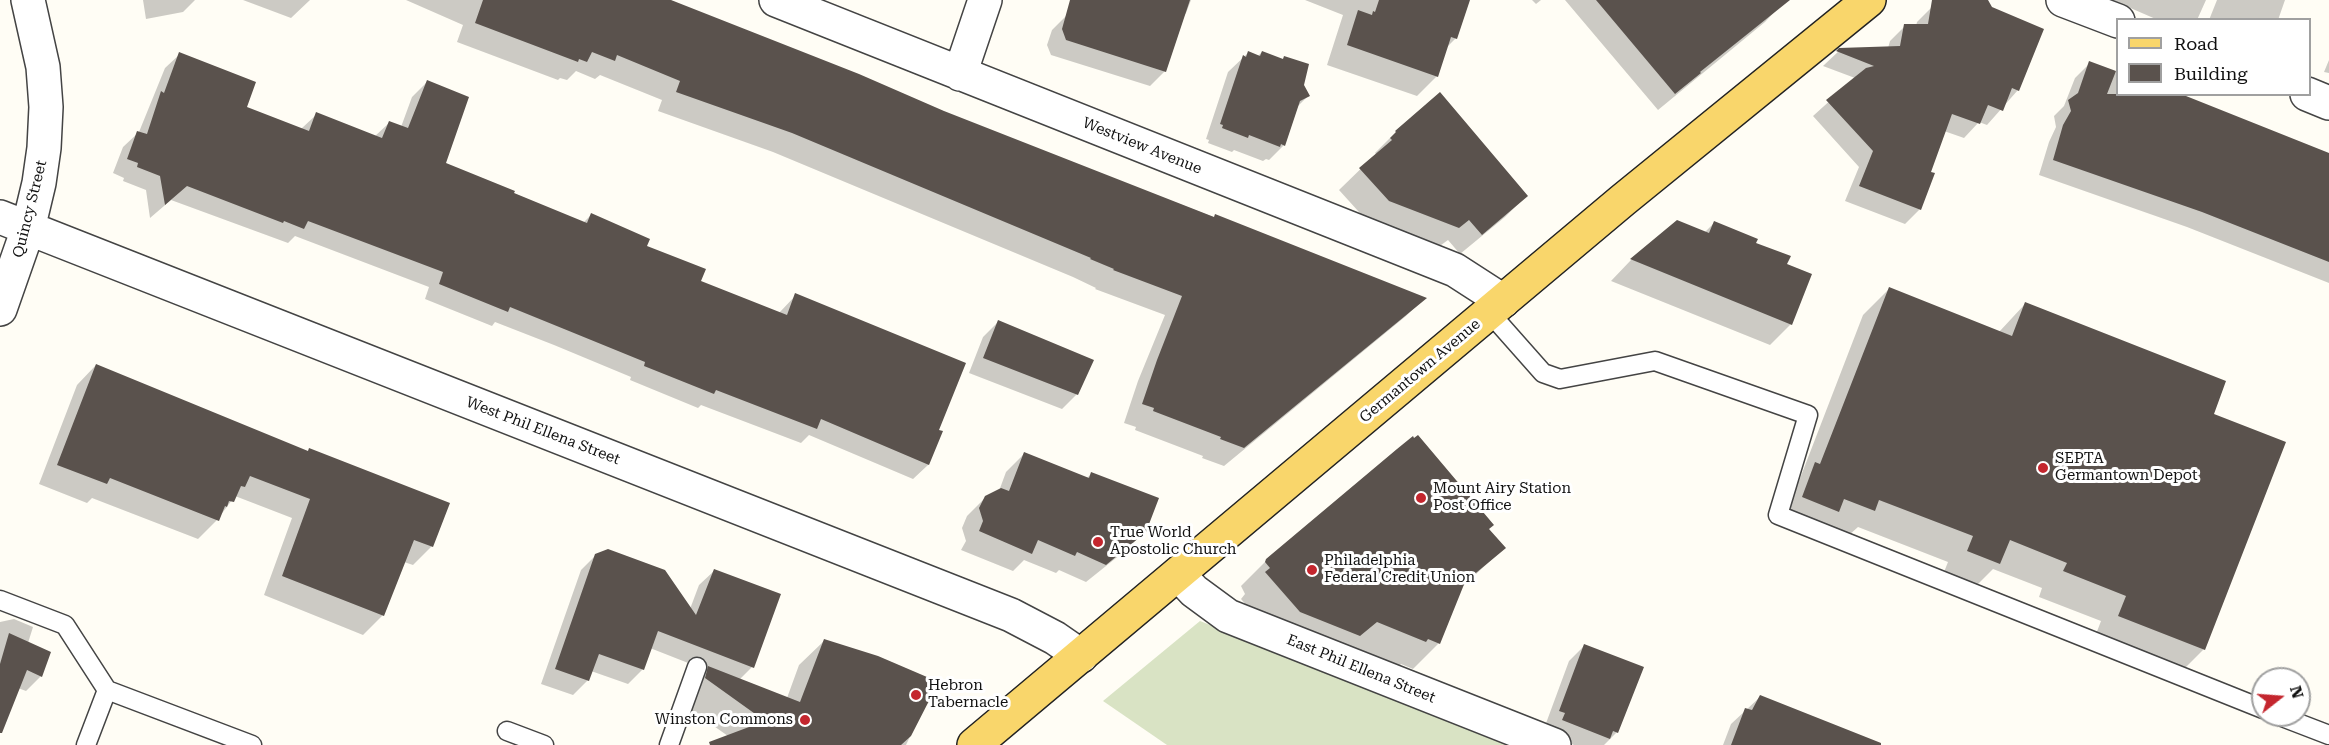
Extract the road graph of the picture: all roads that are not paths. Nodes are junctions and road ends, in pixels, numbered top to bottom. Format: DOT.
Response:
graph roads {
  1 [pos="28,0"];
  2 [pos="776,0"];
  3 [pos="985,0"];
  4 [pos="1869,0"];
  5 [pos="2063,0"];
  6 [pos="2116,20"];
  7 [pos="960,74"];
  8 [pos="2311,96"];
  9 [pos="2329,103"];
  10 [pos="14,223"];
  11 [pos="1496,307"];
  12 [pos="0,309"];
  13 [pos="1178,574"];
  14 [pos="0,600"];
  15 [pos="1081,656"];
  16 [pos="698,667"];
  17 [pos="107,690"];
  18 [pos="2251,705"];
  19 [pos="2308,727"];
  20 [pos="507,731"];
  21 [pos="2329,735"];
  22 [pos="86,745"];
  23 [pos="252,745"];
  24 [pos="543,745"];
  25 [pos="669,745"];
  26 [pos="975,745"];
  27 [pos="1554,745"];
  1 -- 10 [label="street, Quincy Street"];
  2 -- 7 [label="street, Westview Avenue"];
  3 -- 7 [label="street"];
  4 -- 11 [label="main road, Germantown Avenue"];
  5 -- 6 [label="street"];
  7 -- 11 [label="street, Westview Avenue"];
  8 -- 9 [label="street"];
  10 -- 12 [label="street, Quincy Street"];
  10 -- 15 [label="street, West Phil Ellena Street"];
  11 -- 13 [label="main road, Germantown Avenue"];
  11 -- 18 [label="lane"];
  13 -- 15 [label="main road, Germantown Avenue"];
  13 -- 27 [label="street, East Phil Ellena Street"];
  14 -- 17 [label="lane"];
  15 -- 26 [label="main road, Germantown Avenue"];
  16 -- 25 [label="lane"];
  17 -- 22 [label="lane"];
  17 -- 23 [label="lane"];
  19 -- 21 [label="lane"];
  20 -- 24 [label="lane"];
}
